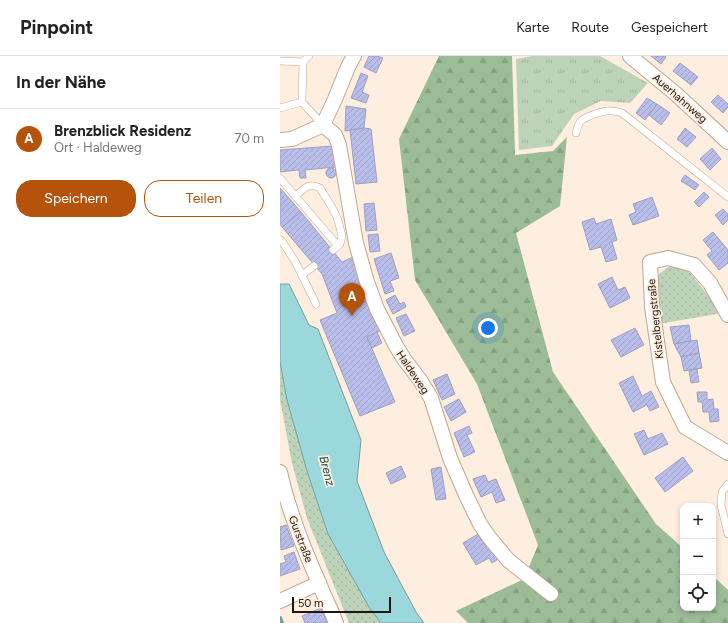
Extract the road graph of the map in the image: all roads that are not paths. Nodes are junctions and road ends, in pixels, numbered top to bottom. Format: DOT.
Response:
graph roads {
  1 [pos="309,56"];
  2 [pos="354,56"];
  3 [pos="630,56"];
  4 [pos="280,61"];
  5 [pos="303,62"];
  6 [pos="302,102"];
  7 [pos="280,108"];
  8 [pos="323,125"];
  9 [pos="576,133"];
  10 [pos="280,140"];
  11 [pos="728,142"];
  12 [pos="280,178"];
  13 [pos="296,196"];
  14 [pos="728,197"];
  15 [pos="281,240"];
  16 [pos="314,266"];
  17 [pos="302,275"];
  18 [pos="316,304"];
  19 [pos="728,315"];
  20 [pos="728,453"];
  21 [pos="280,472"];
  22 [pos="728,484"];
  23 [pos="728,534"];
  24 [pos="319,583"];
  25 [pos="551,594"];
  26 [pos="280,601"];
  27 [pos="336,623"];
  1 -- 5 [label="lane"];
  2 -- 8 [label="street"];
  3 -- 11 [label="street, Auerhahnweg"];
  4 -- 5 [label="lane"];
  5 -- 6 [label="lane"];
  6 -- 7 [label="lane"];
  6 -- 8 [label="lane"];
  8 -- 10 [label="street"];
  8 -- 25 [label="street, Haldeweg"];
  9 -- 14 [label="lane"];
  12 -- 13 [label="lane"];
  13 -- 13 [label="lane"];
  15 -- 17 [label="lane"];
  16 -- 17 [label="lane"];
  17 -- 18 [label="lane"];
  19 -- 20 [label="street, Kistelbergstraße"];
  21 -- 24 [label="street, Gurstraße"];
  22 -- 23 [label="lane"];
  24 -- 26 [label="street"];
  24 -- 27 [label="street, Gurstraße"];
}
